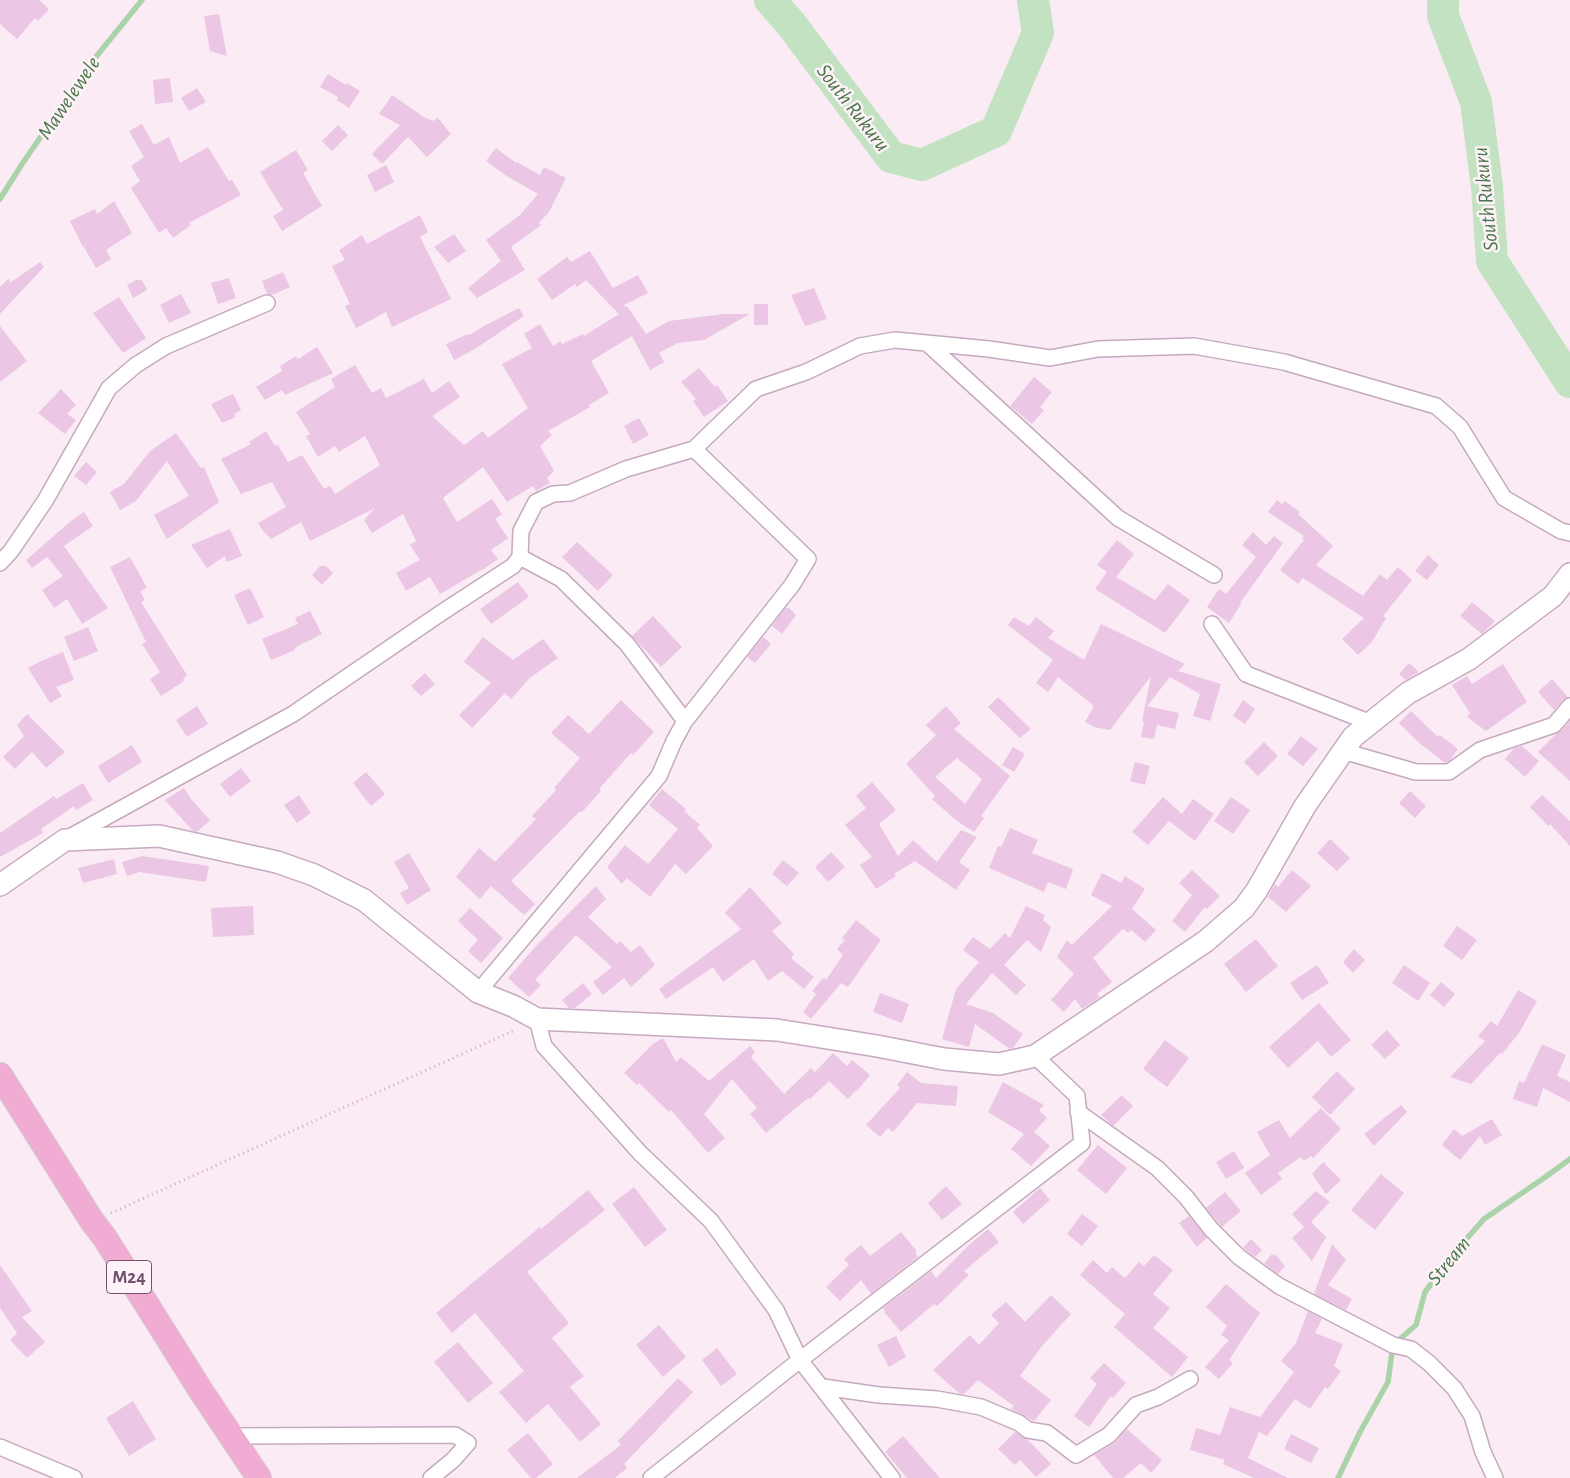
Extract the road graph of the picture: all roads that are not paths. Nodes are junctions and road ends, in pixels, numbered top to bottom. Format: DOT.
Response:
graph roads {
  1 [pos="267,303"];
  2 [pos="928,344"];
  3 [pos="694,449"];
  4 [pos="1570,533"];
  5 [pos="520,557"];
  6 [pos="0,563"];
  7 [pos="1570,574"];
  8 [pos="1214,575"];
  9 [pos="1212,624"];
  10 [pos="1570,706"];
  11 [pos="684,721"];
  12 [pos="1371,723"];
  13 [pos="1343,751"];
  14 [pos="65,840"];
  15 [pos="0,885"];
  16 [pos="478,992"];
  17 [pos="538,1019"];
  18 [pos="1035,1056"];
  19 [pos="0,1076"];
  20 [pos="1078,1112"];
  21 [pos="800,1360"];
  22 [pos="1190,1378"];
  23 [pos="822,1388"];
  24 [pos="231,1436"];
  25 [pos="0,1447"];
  26 [pos="74,1478"];
  27 [pos="259,1478"];
  28 [pos="431,1478"];
  29 [pos="651,1478"];
  30 [pos="892,1478"];
  31 [pos="1495,1478"];
  1 -- 6 [label="street"];
  2 -- 3 [label="street"];
  2 -- 4 [label="street"];
  2 -- 8 [label="street"];
  3 -- 5 [label="street"];
  3 -- 11 [label="street"];
  5 -- 11 [label="street"];
  5 -- 14 [label="street"];
  7 -- 12 [label="street"];
  9 -- 12 [label="street"];
  10 -- 13 [label="street"];
  11 -- 16 [label="street"];
  12 -- 13 [label="street"];
  13 -- 18 [label="street"];
  14 -- 15 [label="street"];
  14 -- 16 [label="street"];
  16 -- 17 [label="street"];
  17 -- 18 [label="street"];
  17 -- 21 [label="street"];
  18 -- 20 [label="street"];
  19 -- 24 [label="main road, M24"];
  20 -- 21 [label="street"];
  20 -- 31 [label="street"];
  21 -- 23 [label="street"];
  21 -- 29 [label="street"];
  22 -- 23 [label="street"];
  23 -- 30 [label="street"];
  24 -- 27 [label="main road, M24"];
  24 -- 28 [label="street"];
  25 -- 26 [label="street"];
}
